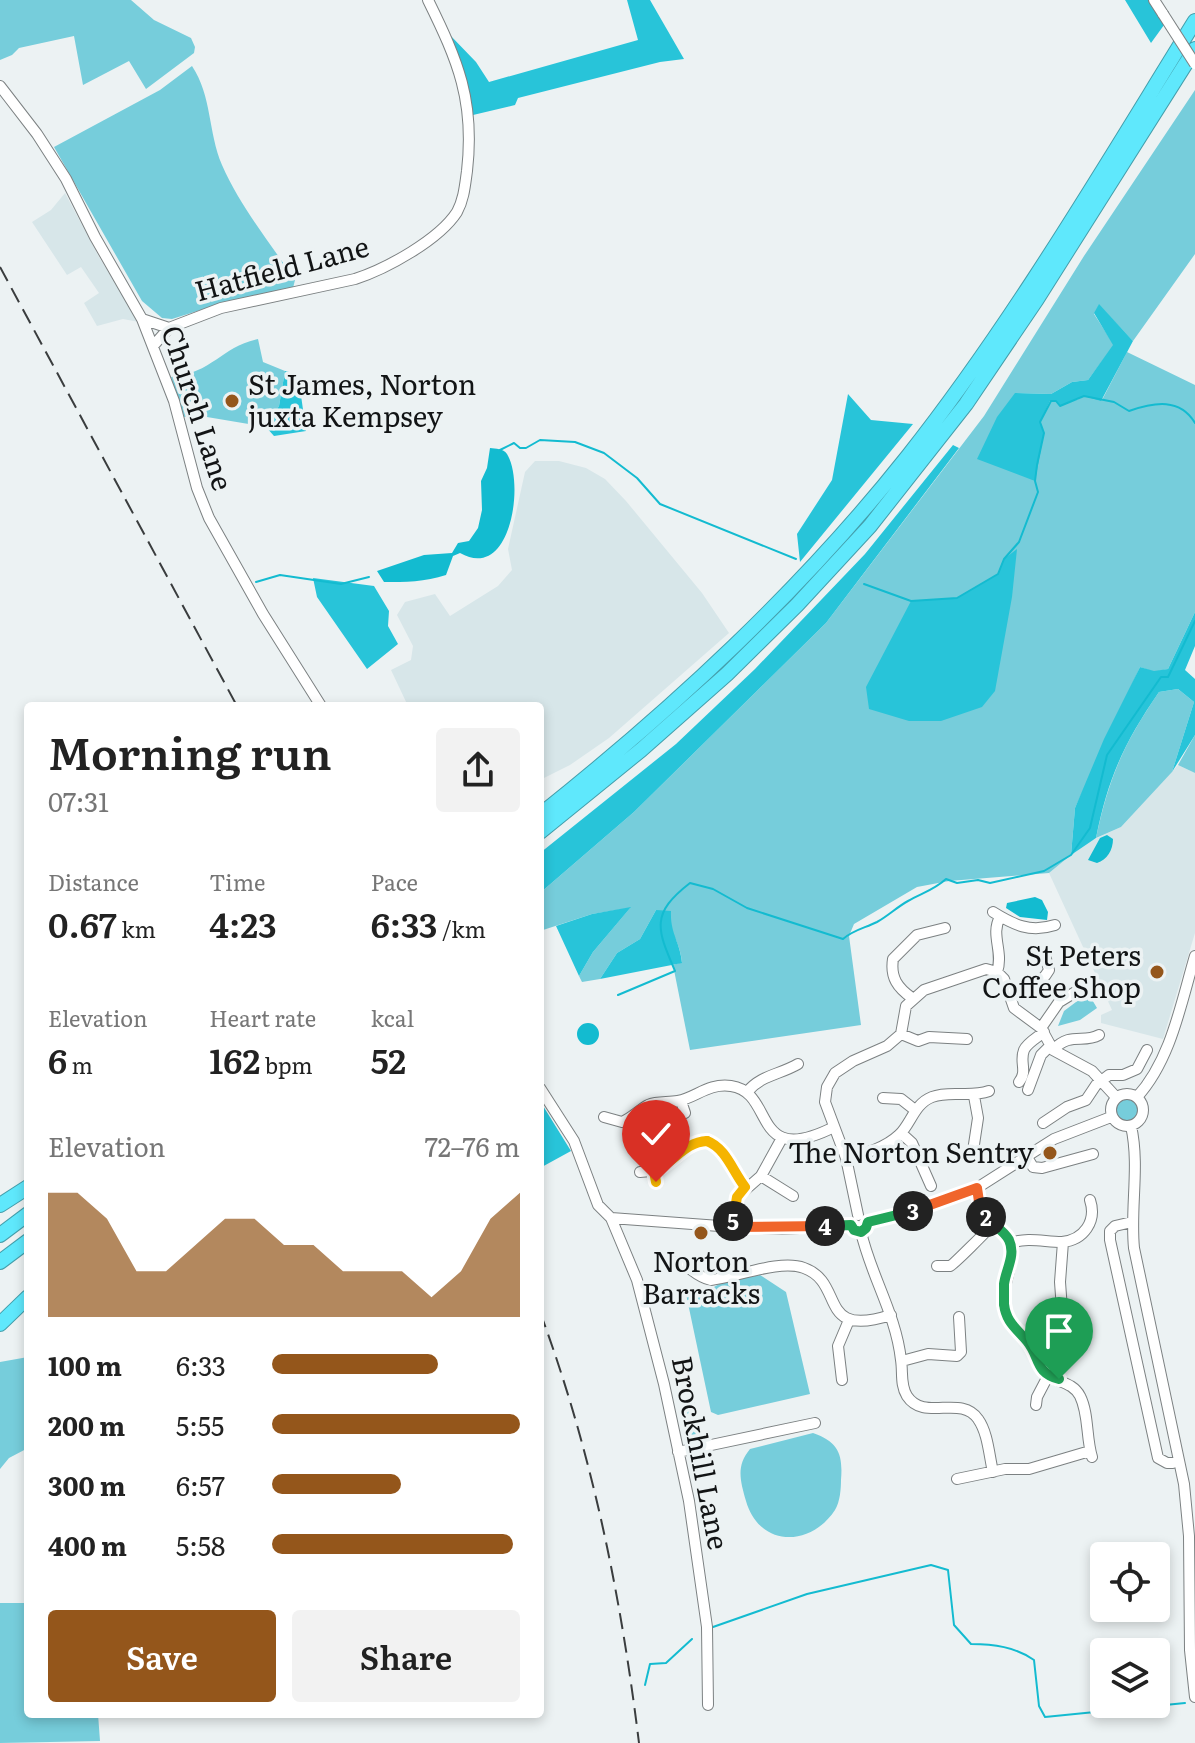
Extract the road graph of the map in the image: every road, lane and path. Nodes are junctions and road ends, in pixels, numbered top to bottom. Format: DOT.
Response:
graph roads {
  1 [pos="428,0"];
  2 [pos="1154,0"];
  3 [pos="1195,21"];
  4 [pos="1195,49"];
  5 [pos="1195,64"];
  6 [pos="0,86"];
  7 [pos="142,319"];
  8 [pos="169,328"];
  9 [pos="153,346"];
  10 [pos="318,702"];
  11 [pos="544,812"];
  12 [pos="544,829"];
  13 [pos="1055,925"];
  14 [pos="945,928"];
  15 [pos="1195,956"];
  16 [pos="1046,959"];
  17 [pos="997,972"];
  18 [pos="1082,988"];
  19 [pos="1010,996"];
  20 [pos="912,998"];
  21 [pos="1043,1030"];
  22 [pos="901,1034"];
  23 [pos="1099,1035"];
  24 [pos="967,1039"];
  25 [pos="1051,1048"];
  26 [pos="1147,1050"];
  27 [pos="798,1064"];
  28 [pos="1102,1079"];
  29 [pos="1019,1082"];
  30 [pos="1028,1090"];
  31 [pos="989,1091"];
  32 [pos="747,1092"];
  33 [pos="544,1094"];
  34 [pos="974,1096"];
  35 [pos="1116,1097"];
  36 [pos="1137,1097"];
  37 [pos="883,1098"];
  38 [pos="681,1101"];
  39 [pos="915,1110"];
  40 [pos="685,1113"];
  41 [pos="604,1117"];
  42 [pos="1111,1117"];
  43 [pos="1043,1123"];
  44 [pos="1131,1126"];
  45 [pos="834,1127"];
  46 [pos="901,1133"];
  47 [pos="782,1138"];
  48 [pos="978,1146"];
  49 [pos="1093,1154"];
  50 [pos="1027,1157"];
  51 [pos="846,1158"];
  52 [pos="640,1172"];
  53 [pos="761,1176"];
  54 [pos="931,1179"];
  55 [pos="745,1187"];
  56 [pos="977,1188"];
  57 [pos="24,1190"];
  58 [pos="789,1191"];
  59 [pos="1090,1200"];
  60 [pos="0,1205"];
  61 [pos="858,1215"];
  62 [pos="24,1217"];
  63 [pos="611,1218"];
  64 [pos="868,1222"];
  65 [pos="1132,1222"];
  66 [pos="851,1225"];
  67 [pos="992,1225"];
  68 [pos="733,1227"];
  69 [pos="861,1232"];
  70 [pos="0,1235"];
  71 [pos="1063,1242"];
  72 [pos="1010,1243"];
  73 [pos="24,1244"];
  74 [pos="0,1262"];
  75 [pos="663,1262"];
  76 [pos="937,1266"];
  77 [pos="24,1301"];
  78 [pos="891,1315"];
  79 [pos="959,1317"];
  80 [pos="849,1320"];
  81 [pos="1063,1323"];
  82 [pos="0,1324"];
  83 [pos="902,1361"];
  84 [pos="1048,1376"];
  85 [pos="842,1380"];
  86 [pos="1033,1399"];
  87 [pos="815,1423"];
  88 [pos="678,1452"];
  89 [pos="1173,1463"];
  90 [pos="993,1472"];
  91 [pos="963,1473"];
  92 [pos="1192,1558"];
  93 [pos="1195,1697"];
  94 [pos="708,1705"];
  1 -- 8 [label="street, Hatfield Lane"];
  2 -- 5 [label="street, bridge"];
  3 -- 11 [label="highway"];
  4 -- 12 [label="highway"];
  6 -- 7 [label="street, Church Lane"];
  7 -- 8 [label="street, Hatfield Lane"];
  7 -- 9 [label="street, Church Lane"];
  8 -- 9 [label="street, Hatfield Lane"];
  9 -- 10 [label="street, Church Lane"];
  13 -- 17 [label="street"];
  14 -- 20 [label="street"];
  15 -- 36 [label="street"];
  16 -- 19 [label="street"];
  17 -- 19 [label="street"];
  17 -- 20 [label="street"];
  18 -- 21 [label="street"];
  19 -- 21 [label="street"];
  20 -- 22 [label="street"];
  21 -- 25 [label="street"];
  21 -- 29 [label="street"];
  22 -- 24 [label="street"];
  22 -- 45 [label="street"];
  23 -- 25 [label="street"];
  25 -- 28 [label="street"];
  25 -- 30 [label="street"];
  26 -- 28 [label="street"];
  27 -- 32 [label="street"];
  28 -- 35 [label="street"];
  28 -- 43 [label="street"];
  31 -- 34 [label="street"];
  32 -- 38 [label="street"];
  32 -- 47 [label="street"];
  33 -- 63 [label="street"];
  34 -- 39 [label="street"];
  34 -- 48 [label="street"];
  35 -- 36 [label="street"];
  35 -- 42 [label="street"];
  36 -- 44 [label="street"];
  37 -- 39 [label="street"];
  38 -- 40 [label="street"];
  38 -- 41 [label="street"];
  39 -- 46 [label="street"];
  42 -- 44 [label="street"];
  42 -- 50 [label="street"];
  44 -- 65 [label="street"];
  45 -- 47 [label="street"];
  45 -- 51 [label="street"];
  46 -- 51 [label="street"];
  46 -- 54 [label="street"];
  47 -- 53 [label="street"];
  49 -- 50 [label="street"];
  50 -- 56 [label="street"];
  51 -- 61 [label="street"];
  52 -- 55 [label="street"];
  53 -- 55 [label="street"];
  53 -- 58 [label="street"];
  55 -- 68 [label="street"];
  56 -- 64 [label="street"];
  56 -- 67 [label="street"];
  57 -- 60 [label="highway"];
  59 -- 71 [label="street"];
  61 -- 64 [label="street"];
  61 -- 66 [label="street"];
  62 -- 70 [label="highway"];
  63 -- 68 [label="street"];
  63 -- 88 [label="street, Brockhill Lane"];
  64 -- 69 [label="street"];
  65 -- 89 [label="street"];
  65 -- 92 [label="street"];
  66 -- 68 [label="street"];
  66 -- 69 [label="street"];
  67 -- 72 [label="street"];
  67 -- 76 [label="street"];
  69 -- 78 [label="street"];
  71 -- 72 [label="street"];
  71 -- 81 [label="street"];
  72 -- 84 [label="street"];
  73 -- 74 [label="highway"];
  75 -- 80 [label="street"];
  77 -- 82 [label="highway"];
  78 -- 80 [label="street"];
  78 -- 83 [label="street"];
  79 -- 83 [label="street"];
  80 -- 85 [label="street"];
  83 -- 90 [label="street"];
  84 -- 86 [label="street"];
  84 -- 90 [label="street"];
  87 -- 88 [label="street"];
  88 -- 94 [label="street, Brockhill Lane"];
  90 -- 91 [label="street"];
  92 -- 93 [label="street"];
}
